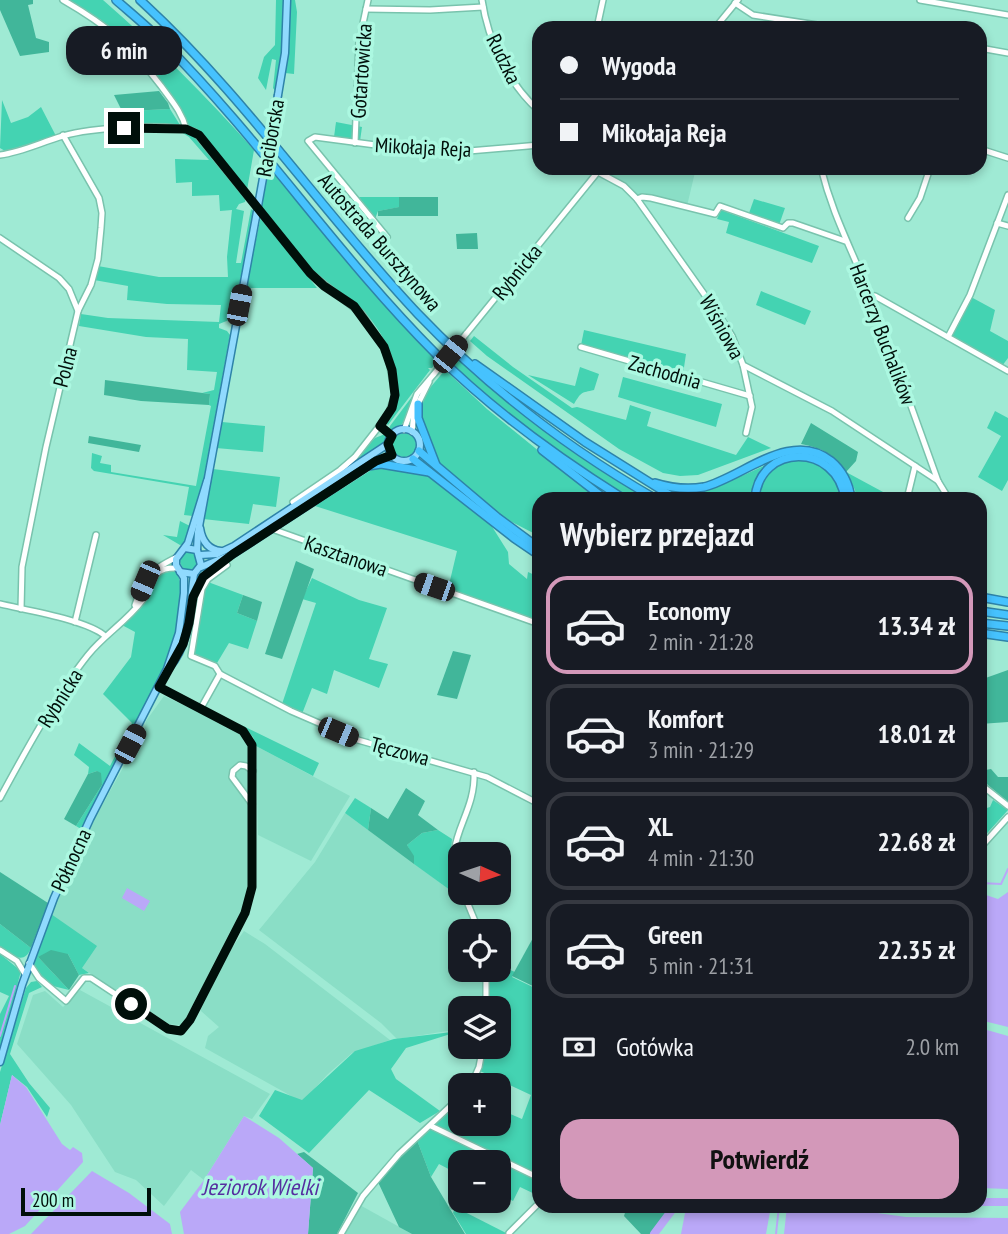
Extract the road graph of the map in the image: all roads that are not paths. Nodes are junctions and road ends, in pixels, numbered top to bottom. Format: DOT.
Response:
graph roads {
  1 [pos="63,0"];
  2 [pos="116,0"];
  3 [pos="140,0"];
  4 [pos="287,0"];
  5 [pos="368,0"];
  6 [pos="603,0"];
  7 [pos="920,0"];
  8 [pos="737,2"];
  9 [pos="483,3"];
  10 [pos="366,9"];
  11 [pos="1008,15"];
  12 [pos="598,21"];
  13 [pos="721,21"];
  14 [pos="783,21"];
  15 [pos="987,49"];
  16 [pos="1008,53"];
  17 [pos="532,104"];
  18 [pos="186,129"];
  19 [pos="63,135"];
  20 [pos="355,143"];
  21 [pos="532,146"];
  22 [pos="987,151"];
  23 [pos="0,155"];
  24 [pos="1008,158"];
  25 [pos="596,175"];
  26 [pos="606,175"];
  27 [pos="823,175"];
  28 [pos="928,175"];
  29 [pos="1008,195"];
  30 [pos="637,199"];
  31 [pos="908,218"];
  32 [pos="998,223"];
  33 [pos="1008,226"];
  34 [pos="387,237"];
  35 [pos="0,238"];
  36 [pos="846,241"];
  37 [pos="868,295"];
  38 [pos="78,311"];
  39 [pos="948,337"];
  40 [pos="449,345"];
  41 [pos="580,347"];
  42 [pos="743,365"];
  43 [pos="1007,368"];
  44 [pos="433,375"];
  45 [pos="750,396"];
  46 [pos="418,404"];
  47 [pos="514,423"];
  48 [pos="380,426"];
  49 [pos="404,430"];
  50 [pos="412,432"];
  51 [pos="746,433"];
  52 [pos="392,436"];
  53 [pos="388,444"];
  54 [pos="419,451"];
  55 [pos="392,455"];
  56 [pos="413,459"];
  57 [pos="368,466"];
  58 [pos="915,466"];
  59 [pos="436,471"];
  60 [pos="642,478"];
  61 [pos="207,481"];
  62 [pos="939,481"];
  63 [pos="596,492"];
  64 [pos="613,492"];
  65 [pos="644,492"];
  66 [pos="665,492"];
  67 [pos="756,492"];
  68 [pos="845,492"];
  69 [pos="848,492"];
  70 [pos="909,492"];
  71 [pos="945,492"];
  72 [pos="293,502"];
  73 [pos="199,523"];
  74 [pos="272,529"];
  75 [pos="96,535"];
  76 [pos="532,543"];
  77 [pos="185,548"];
  78 [pos="532,550"];
  79 [pos="230,552"];
  80 [pos="199,553"];
  81 [pos="177,557"];
  82 [pos="227,565"];
  83 [pos="201,567"];
  84 [pos="179,570"];
  85 [pos="194,574"];
  86 [pos="193,597"];
  87 [pos="987,598"];
  88 [pos="1008,602"];
  89 [pos="0,604"];
  90 [pos="21,609"];
  91 [pos="134,609"];
  92 [pos="987,612"];
  93 [pos="1008,615"];
  94 [pos="75,622"];
  95 [pos="532,622"];
  96 [pos="987,624"];
  97 [pos="1008,626"];
  98 [pos="987,634"];
  99 [pos="105,636"];
  100 [pos="1008,637"];
  101 [pos="167,669"];
  102 [pos="220,674"];
  103 [pos="159,687"];
  104 [pos="201,708"];
  105 [pos="253,771"];
  106 [pos="474,772"];
  107 [pos="987,790"];
  108 [pos="0,798"];
  109 [pos="532,801"];
  110 [pos="253,806"];
  111 [pos="1008,806"];
  112 [pos="1008,817"];
  113 [pos="987,840"];
  114 [pos="455,842"];
  115 [pos="0,950"];
  116 [pos="30,960"];
  117 [pos="17,961"];
  118 [pos="25,974"];
  119 [pos="39,978"];
  120 [pos="22,985"];
  121 [pos="0,1062"];
  122 [pos="448,1109"];
  123 [pos="430,1126"];
  124 [pos="479,1150"];
  125 [pos="511,1165"];
  126 [pos="532,1175"];
  127 [pos="532,1210"];
  128 [pos="509,1233"];
  129 [pos="341,1234"];
  1 -- 18 [label="street"];
  2 -- 47 [label="highway, Autostrada Bursztynowa"];
  3 -- 40 [label="highway, Autostrada Bursztynowa"];
  4 -- 61 [label="main road, Raciborska, bridge"];
  5 -- 10 [label="street, Gotartowicka"];
  6 -- 12 [label="street"];
  7 -- 11 [label="street"];
  8 -- 13 [label="street"];
  8 -- 14 [label="street"];
  9 -- 10 [label="street"];
  9 -- 17 [label="street, Rudzka"];
  10 -- 20 [label="street, Gotartowicka"];
  15 -- 16 [label="street"];
  18 -- 19 [label="street"];
  18 -- 48 [label="street"];
  19 -- 23 [label="street"];
  19 -- 38 [label="street, Polna"];
  20 -- 21 [label="street, Mikołaja Reja"];
  20 -- 34 [label="street, Mikołaja Reja"];
  22 -- 24 [label="street"];
  25 -- 44 [label="street, Rybnicka, bridge"];
  26 -- 30 [label="street, Wiśniowa"];
  27 -- 36 [label="street, Harcerzy Buchalików"];
  28 -- 31 [label="street"];
  29 -- 32 [label="street"];
  30 -- 36 [label="street"];
  30 -- 42 [label="street, Wiśniowa"];
  32 -- 33 [label="street"];
  32 -- 39 [label="street"];
  35 -- 38 [label="street"];
  36 -- 37 [label="street, Harcerzy Buchalików"];
  37 -- 39 [label="street"];
  37 -- 62 [label="street, Harcerzy Buchalików"];
  38 -- 90 [label="street, Polna"];
  39 -- 43 [label="street"];
  40 -- 60 [label="highway"];
  40 -- 65 [label="highway, Autostrada Bursztynowa"];
  41 -- 45 [label="street, Zachodnia"];
  42 -- 45 [label="street"];
  42 -- 58 [label="street, Wiśniowa"];
  44 -- 46 [label="street, Rybnicka"];
  44 -- 49 [label="street, Rybnicka"];
  45 -- 51 [label="street"];
  46 -- 50 [label="street, Rybnicka"];
  46 -- 59 [label="highway"];
  47 -- 63 [label="highway"];
  47 -- 64 [label="highway, Autostrada Bursztynowa"];
  48 -- 52 [label="street"];
  48 -- 72 [label="street"];
  49 -- 50 [label="main road"];
  49 -- 52 [label="main road"];
  50 -- 54 [label="main road"];
  52 -- 53 [label="main road"];
  53 -- 55 [label="main road"];
  53 -- 79 [label="main road"];
  54 -- 56 [label="main road"];
  54 -- 59 [label="highway"];
  55 -- 56 [label="main road"];
  55 -- 57 [label="main road"];
  56 -- 59 [label="highway"];
  57 -- 59 [label="highway"];
  57 -- 74 [label="main road"];
  58 -- 62 [label="street, Wiśniowa"];
  58 -- 70 [label="street"];
  59 -- 76 [label="highway"];
  59 -- 78 [label="highway"];
  60 -- 66 [label="highway"];
  60 -- 69 [label="highway"];
  61 -- 73 [label="main road, Raciborska"];
  61 -- 77 [label="main road, Raciborska"];
  62 -- 71 [label="street, Harcerzy Buchalików"];
  67 -- 68 [label="highway"];
  73 -- 79 [label="main road"];
  73 -- 80 [label="main road, Raciborska"];
  74 -- 79 [label="main road"];
  74 -- 95 [label="street, Kasztanowa"];
  75 -- 94 [label="street"];
  77 -- 80 [label="main road"];
  77 -- 81 [label="main road"];
  79 -- 80 [label="main road"];
  79 -- 83 [label="main road"];
  79 -- 86 [label="main road"];
  80 -- 83 [label="main road"];
  81 -- 84 [label="main road"];
  81 -- 91 [label="street, Rybnicka"];
  82 -- 102 [label="street, Tęczowa"];
  83 -- 85 [label="main road"];
  84 -- 85 [label="main road"];
  84 -- 91 [label="street, Rybnicka"];
  84 -- 101 [label="main road, Północna"];
  85 -- 86 [label="main road, Północna"];
  86 -- 101 [label="main road, Północna"];
  87 -- 88 [label="highway"];
  89 -- 90 [label="street"];
  90 -- 94 [label="street"];
  91 -- 99 [label="street, Rybnicka"];
  92 -- 93 [label="highway"];
  94 -- 99 [label="street"];
  96 -- 97 [label="highway"];
  98 -- 100 [label="highway"];
  99 -- 108 [label="street, Rybnicka"];
  101 -- 103 [label="main road, Północna"];
  102 -- 104 [label="street"];
  102 -- 106 [label="street, Tęczowa"];
  103 -- 104 [label="street"];
  103 -- 116 [label="main road, Północna"];
  104 -- 105 [label="street"];
  105 -- 110 [label="street"];
  105 -- 110 [label="street"];
  106 -- 109 [label="street, Tęczowa"];
  106 -- 114 [label="street"];
  107 -- 111 [label="street"];
  110 -- 119 [label="street"];
  112 -- 113 [label="street"];
  115 -- 117 [label="street"];
  116 -- 117 [label="street"];
  116 -- 118 [label="main road, Północna"];
  116 -- 119 [label="street"];
  117 -- 118 [label="street"];
  118 -- 120 [label="main road, Północna"];
  119 -- 120 [label="street"];
  120 -- 121 [label="main road, Północna"];
  122 -- 123 [label="street"];
  123 -- 124 [label="street"];
  123 -- 129 [label="street"];
  125 -- 126 [label="street"];
  127 -- 128 [label="street"];
}
